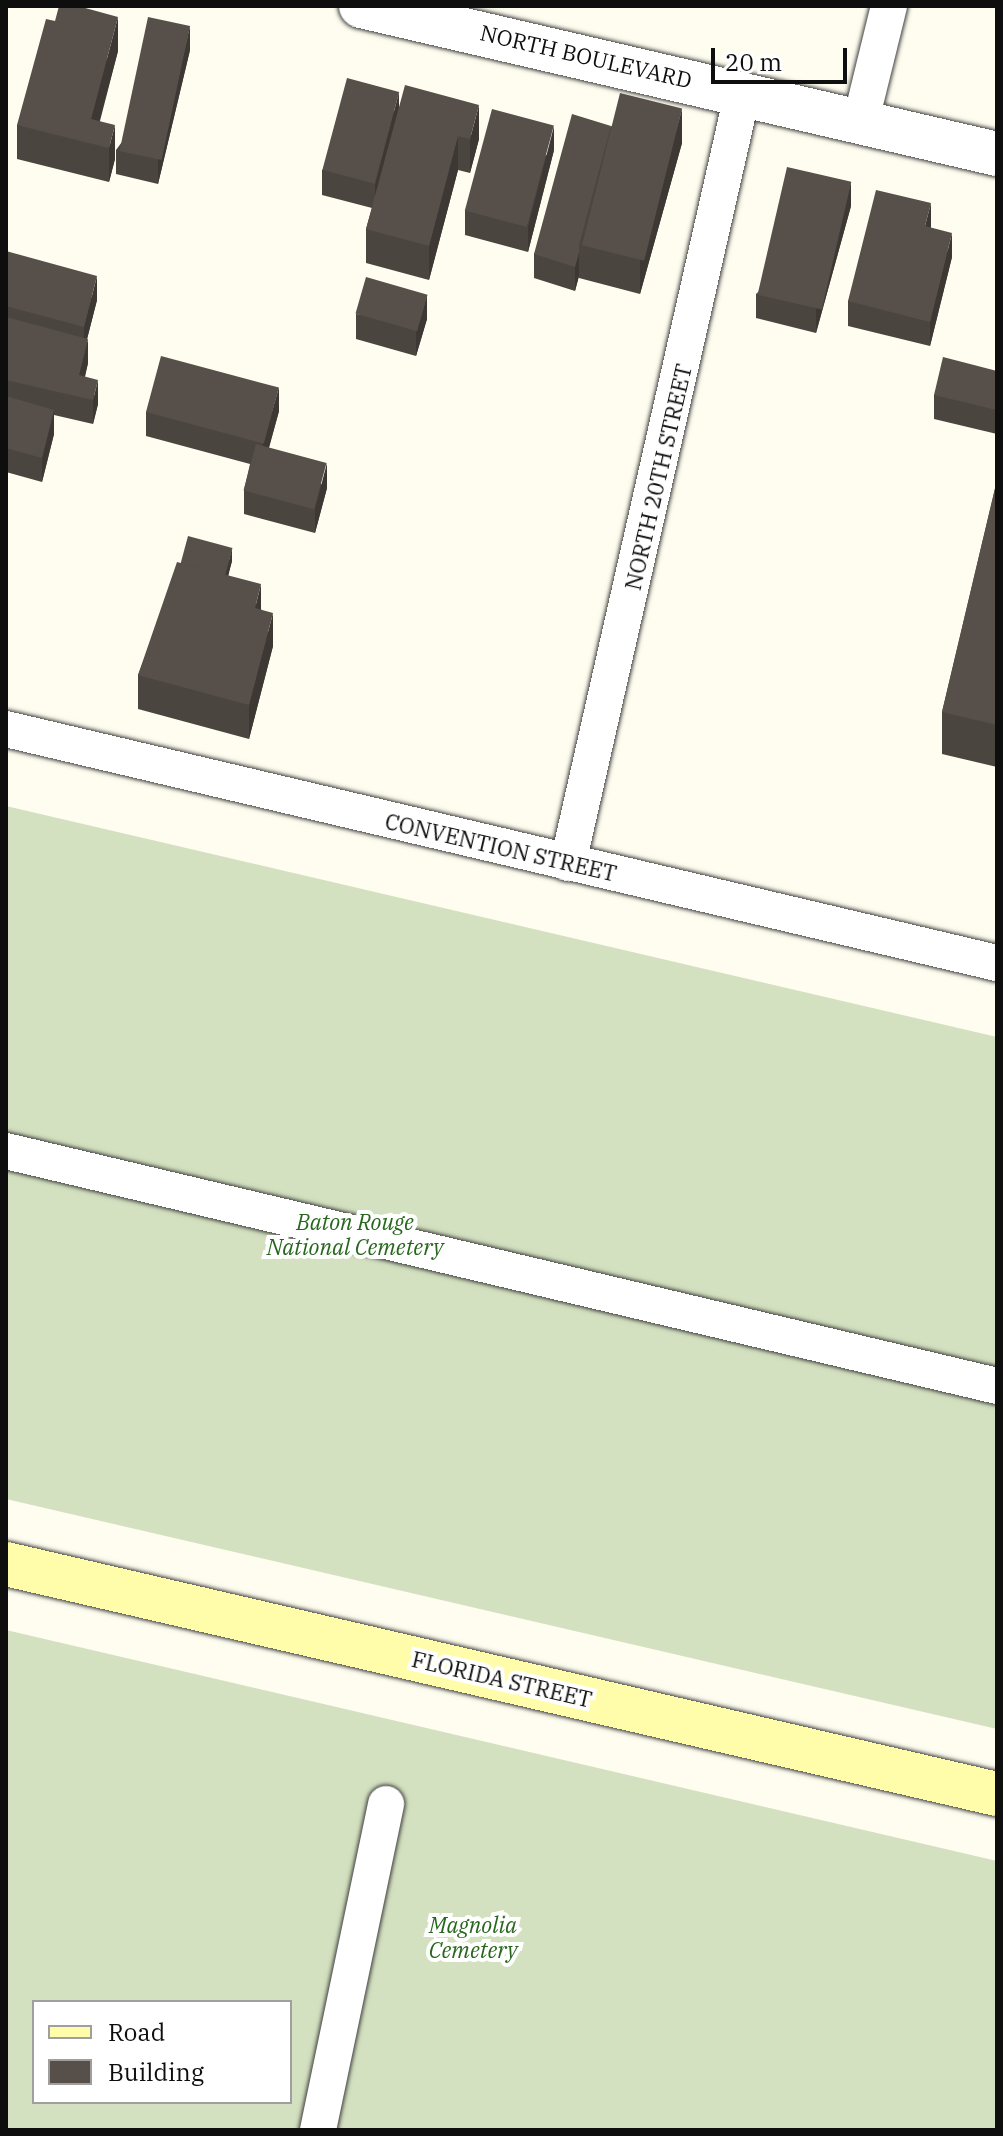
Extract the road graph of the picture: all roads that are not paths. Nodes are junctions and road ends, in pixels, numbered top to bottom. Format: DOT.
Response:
graph roads {
  1 [pos="361,6"];
  2 [pos="889,6"];
  3 [pos="743,91"];
  4 [pos="861,120"];
  5 [pos="997,154"];
  6 [pos="6,729"];
  7 [pos="568,863"];
  8 [pos="997,963"];
  9 [pos="6,1151"];
  10 [pos="997,1386"];
  11 [pos="6,1564"];
  12 [pos="997,1794"];
  13 [pos="386,1804"];
  14 [pos="318,2130"];
  1 -- 3 [label="street, NORTH BOULEVARD"];
  2 -- 4 [label="street"];
  3 -- 4 [label="street, NORTH BOULEVARD"];
  3 -- 7 [label="street, NORTH 20TH STREET"];
  4 -- 5 [label="street, NORTH BOULEVARD"];
  6 -- 7 [label="street, CONVENTION STREET"];
  7 -- 8 [label="street, CONVENTION STREET"];
  9 -- 10 [label="street"];
  11 -- 12 [label="main road, FLORIDA STREET"];
  13 -- 14 [label="street"];
}
